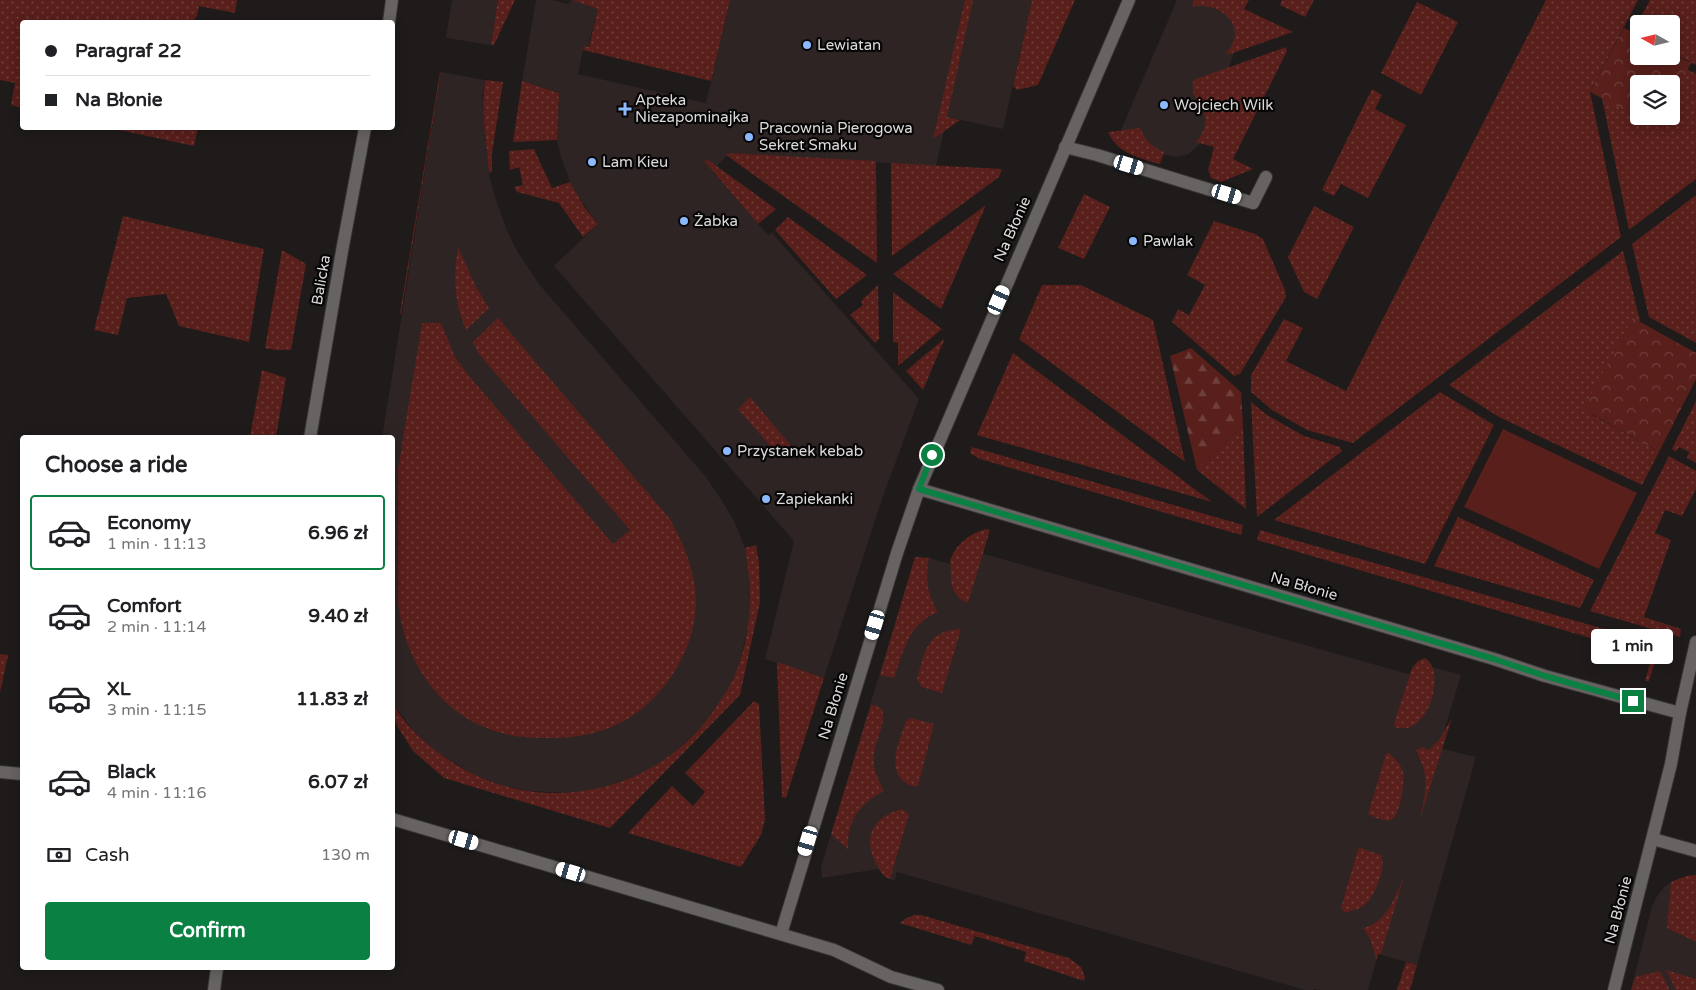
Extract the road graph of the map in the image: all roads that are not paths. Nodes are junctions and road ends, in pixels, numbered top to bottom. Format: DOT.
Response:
graph roads {
  1 [pos="392,0"];
  2 [pos="1128,0"];
  3 [pos="388,20"];
  4 [pos="366,130"];
  5 [pos="1065,147"];
  6 [pos="1266,177"];
  7 [pos="311,435"];
  8 [pos="919,489"];
  9 [pos="1696,642"];
  10 [pos="1680,713"];
  11 [pos="0,772"];
  12 [pos="20,774"];
  13 [pos="395,820"];
  14 [pos="1653,839"];
  15 [pos="1696,851"];
  16 [pos="781,934"];
  17 [pos="217,970"];
  18 [pos="214,990"];
  19 [pos="938,990"];
  20 [pos="1614,990"];
  1 -- 3 [label="street"];
  2 -- 5 [label="street, Na Błonie"];
  4 -- 7 [label="street, Balicka"];
  5 -- 6 [label="street"];
  5 -- 8 [label="street, Na Błonie"];
  8 -- 10 [label="street, Na Błonie"];
  8 -- 16 [label="street, Na Błonie"];
  9 -- 10 [label="street, Na Błonie"];
  10 -- 14 [label="street, Na Błonie"];
  11 -- 12 [label="street"];
  13 -- 16 [label="street"];
  14 -- 15 [label="street"];
  14 -- 20 [label="street, Na Błonie"];
  16 -- 19 [label="street"];
  17 -- 18 [label="street"];
}
